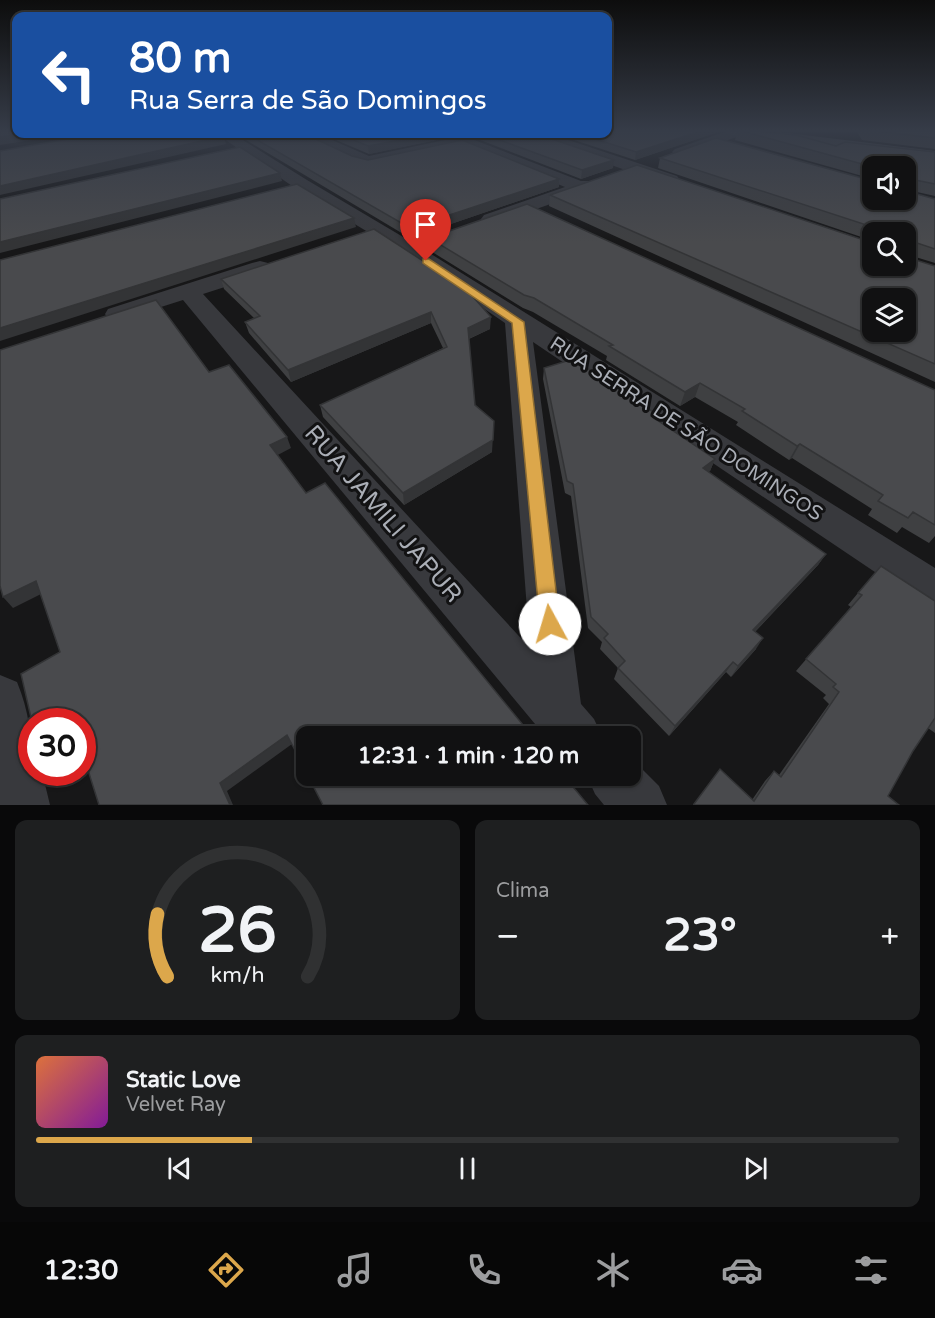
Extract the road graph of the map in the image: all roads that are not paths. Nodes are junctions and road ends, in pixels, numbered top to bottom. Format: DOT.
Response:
graph roads {
  1 [pos="264,168"];
  2 [pos="532,168"];
  3 [pos="636,168"];
  4 [pos="580,187"];
  5 [pos="693,188"];
  6 [pos="527,206"];
  7 [pos="559,221"];
  8 [pos="473,225"];
  9 [pos="277,262"];
  10 [pos="188,291"];
  11 [pos="100,320"];
  12 [pos="518,322"];
  13 [pos="935,590"];
  14 [pos="0,699"];
  15 [pos="567,726"];
  16 [pos="568,726"];
  17 [pos="622,786"];
  18 [pos="23,805"];
  19 [pos="640,805"];
  1 -- 12 [label="street, RUA SERRA DE SÃO DOMINGOS"];
  2 -- 4 [label="street"];
  3 -- 4 [label="street"];
  3 -- 5 [label="street"];
  4 -- 6 [label="street"];
  6 -- 7 [label="street"];
  6 -- 8 [label="street"];
  9 -- 10 [label="street"];
  10 -- 11 [label="street"];
  10 -- 15 [label="street, RUA JAMILI JAPUR"];
  12 -- 13 [label="street, RUA SERRA DE SÃO DOMINGOS"];
  12 -- 16 [label="street"];
  14 -- 18 [label="street"];
  17 -- 19 [label="street"];
}
